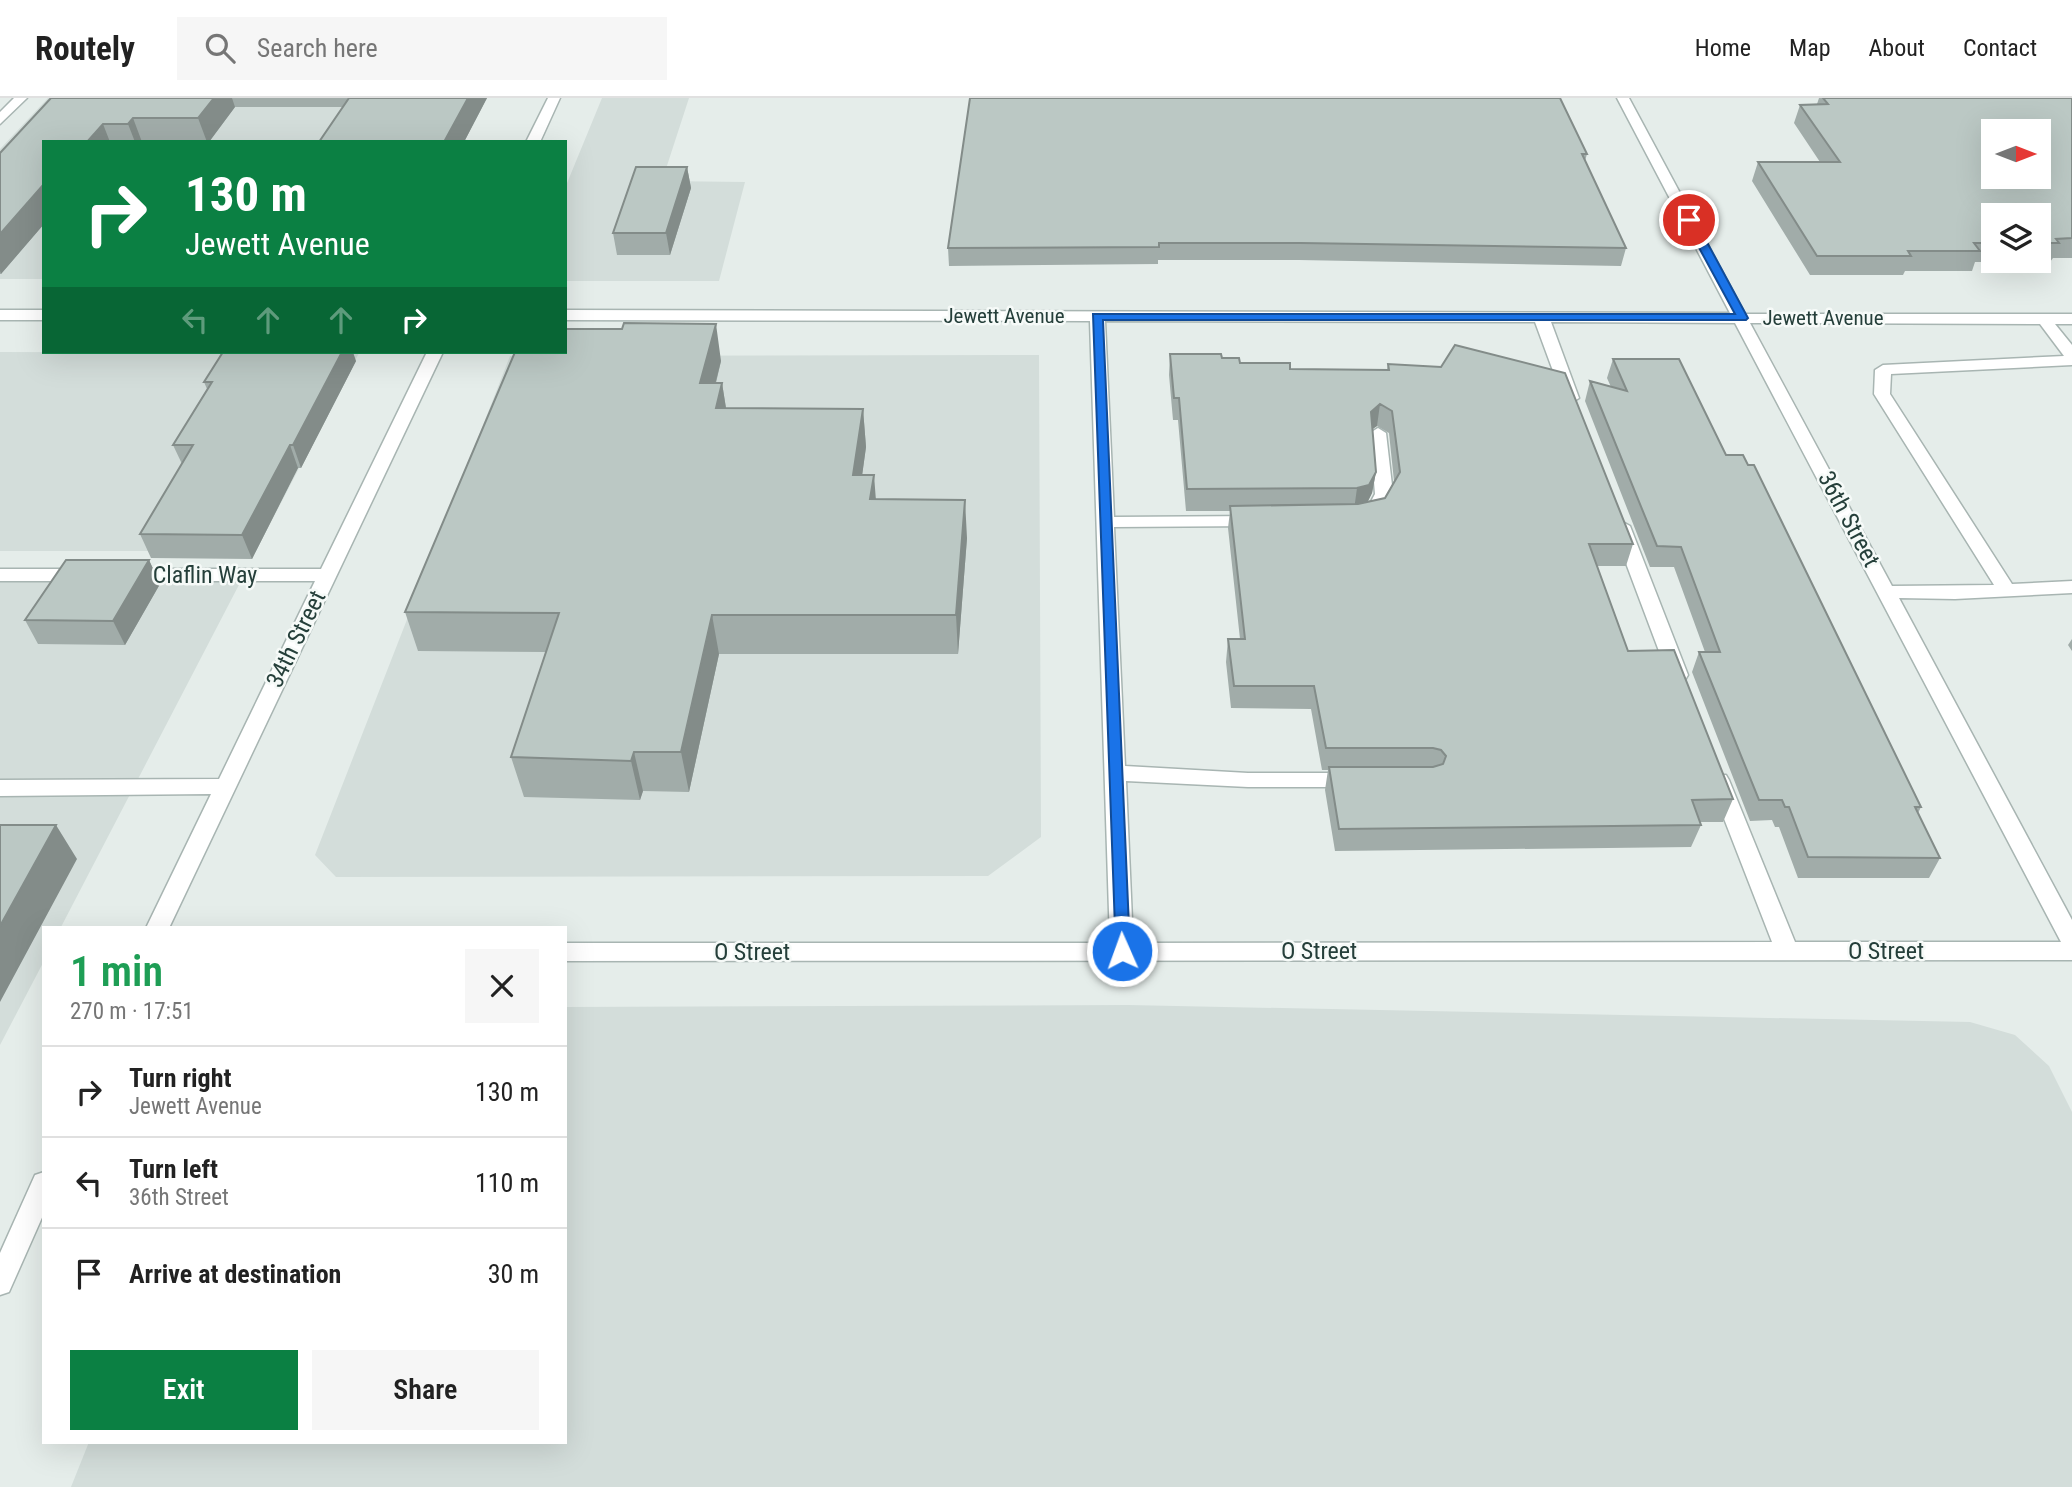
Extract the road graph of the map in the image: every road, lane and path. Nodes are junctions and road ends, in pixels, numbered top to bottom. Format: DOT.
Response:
graph roads {
  1 [pos="21,98"];
  2 [pos="554,98"];
  3 [pos="1623,98"];
  4 [pos="0,120"];
  5 [pos="534,140"];
  6 [pos="0,315"];
  7 [pos="42,315"];
  8 [pos="567,315"];
  9 [pos="1097,316"];
  10 [pos="1541,317"];
  11 [pos="1742,318"];
  12 [pos="2044,319"];
  13 [pos="2072,319"];
  14 [pos="434,354"];
  15 [pos="2072,358"];
  16 [pos="1581,422"];
  17 [pos="1378,433"];
  18 [pos="1616,513"];
  19 [pos="1343,519"];
  20 [pos="1270,521"];
  21 [pos="1106,522"];
  22 [pos="0,575"];
  23 [pos="326,575"];
  24 [pos="2072,587"];
  25 [pos="2007,591"];
  26 [pos="1888,592"];
  27 [pos="1686,696"];
  28 [pos="1711,761"];
  29 [pos="1116,773"];
  30 [pos="1372,780"];
  31 [pos="225,786"];
  32 [pos="0,788"];
  33 [pos="158,926"];
  34 [pos="2072,941"];
  35 [pos="1122,951"];
  36 [pos="1787,951"];
  37 [pos="2072,951"];
  38 [pos="567,952"];
  39 [pos="42,1188"];
  40 [pos="0,1283"];
  1 -- 4 [label="street"];
  2 -- 5 [label="street"];
  3 -- 11 [label="street, 36th Street"];
  6 -- 7 [label="street"];
  8 -- 9 [label="street, Jewett Avenue"];
  9 -- 10 [label="street, Jewett Avenue"];
  9 -- 21 [label="street"];
  10 -- 11 [label="street, Jewett Avenue"];
  10 -- 16 [label="street"];
  11 -- 12 [label="street, Jewett Avenue"];
  11 -- 26 [label="street, 36th Street"];
  12 -- 13 [label="street, Jewett Avenue"];
  12 -- 15 [label="street"];
  14 -- 23 [label="street, 34th Street"];
  15 -- 25 [label="street"];
  17 -- 19 [label="street"];
  18 -- 27 [label="street"];
  20 -- 21 [label="street"];
  21 -- 29 [label="street"];
  22 -- 23 [label="street, Claflin Way"];
  23 -- 31 [label="street, 34th Street"];
  24 -- 25 [label="street"];
  25 -- 26 [label="street"];
  26 -- 34 [label="street, 36th Street"];
  28 -- 36 [label="street"];
  29 -- 30 [label="street"];
  29 -- 35 [label="street"];
  31 -- 32 [label="street"];
  31 -- 33 [label="street, 34th Street"];
  35 -- 36 [label="street, O Street"];
  35 -- 38 [label="street, O Street"];
  36 -- 37 [label="street, O Street"];
  39 -- 40 [label="street"];
}
